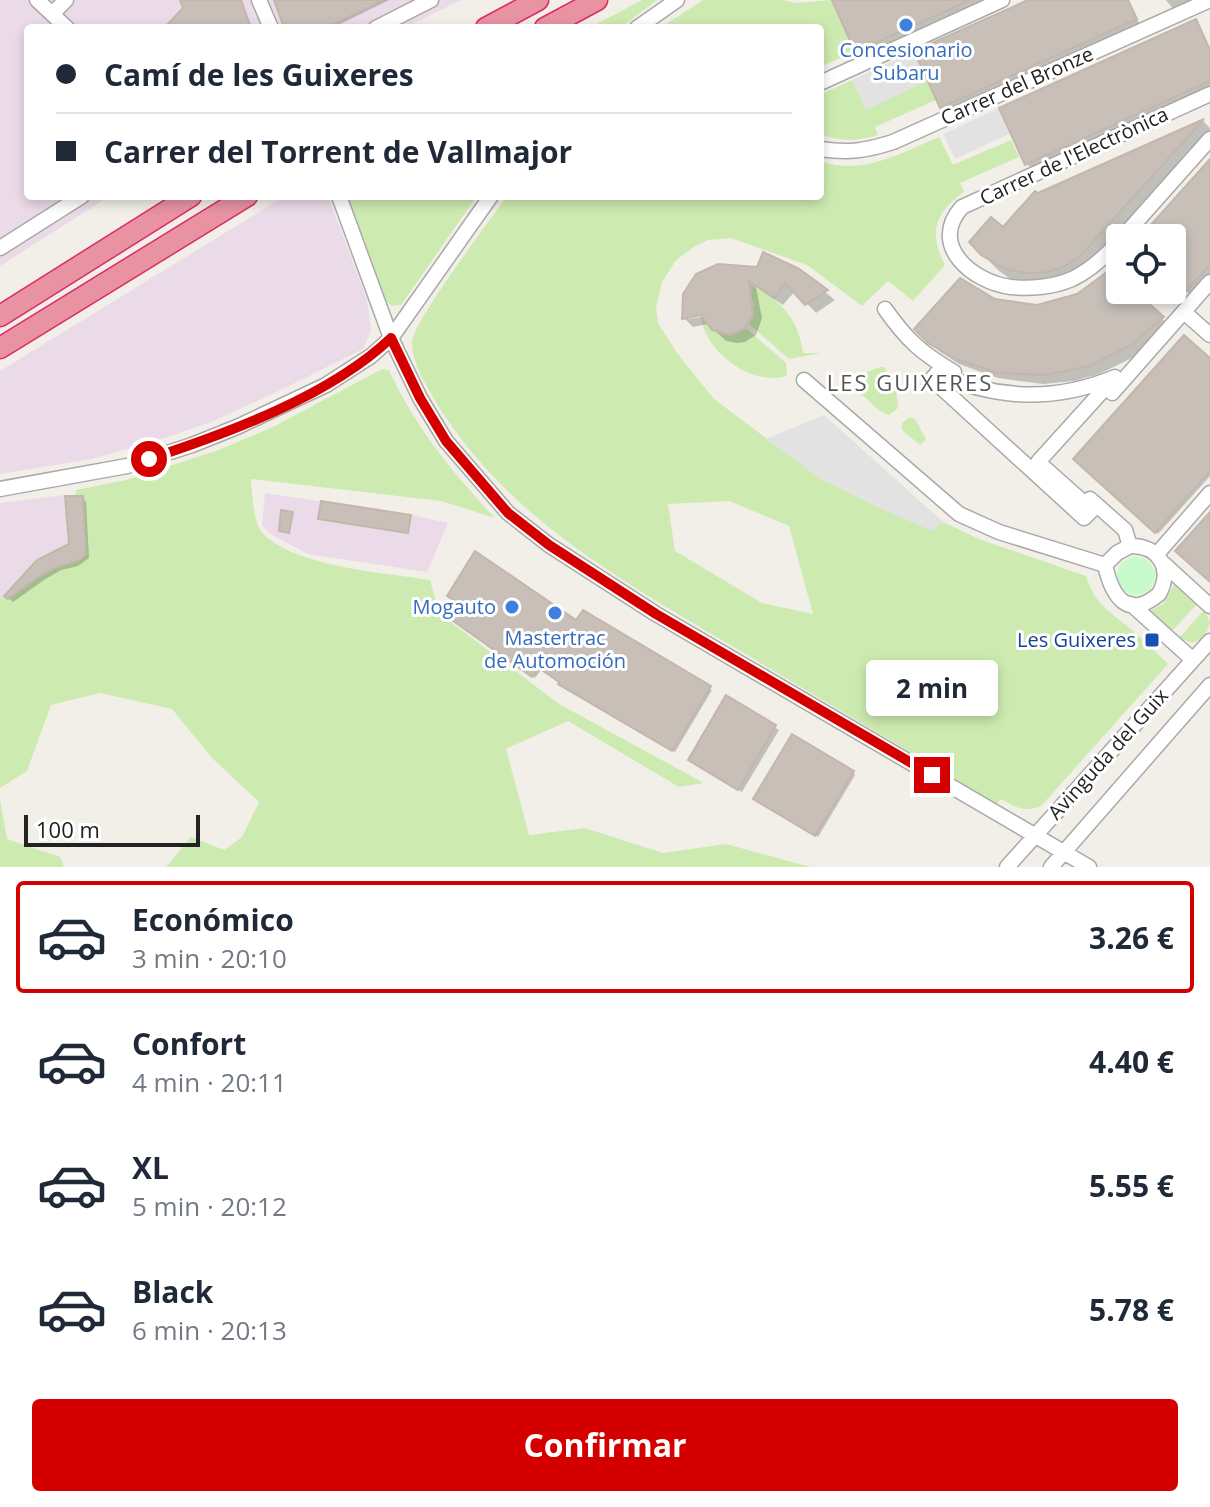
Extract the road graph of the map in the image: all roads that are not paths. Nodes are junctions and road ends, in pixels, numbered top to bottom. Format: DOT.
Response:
graph roads {
  1 [pos="37,0"];
  2 [pos="66,0"];
  3 [pos="259,0"];
  4 [pos="431,0"];
  5 [pos="538,0"];
  6 [pos="597,0"];
  7 [pos="677,0"];
  8 [pos="1002,0"];
  9 [pos="1210,0"];
  10 [pos="52,14"];
  11 [pos="63,24"];
  12 [pos="269,24"];
  13 [pos="384,24"];
  14 [pos="493,24"];
  15 [pos="552,24"];
  16 [pos="643,24"];
  17 [pos="824,81"];
  18 [pos="1210,94"];
  19 [pos="1202,101"];
  20 [pos="1210,139"];
  21 [pos="824,150"];
  22 [pos="76,200"];
  23 [pos="185,200"];
  24 [pos="240,200"];
  25 [pos="340,200"];
  26 [pos="488,200"];
  27 [pos="1134,224"];
  28 [pos="0,248"];
  29 [pos="1106,254"];
  30 [pos="1210,282"];
  31 [pos="885,309"];
  32 [pos="1184,312"];
  33 [pos="0,316"];
  34 [pos="1210,335"];
  35 [pos="391,338"];
  36 [pos="0,348"];
  37 [pos="1148,352"];
  38 [pos="804,380"];
  39 [pos="0,489"];
  40 [pos="1210,493"];
  41 [pos="1092,510"];
  42 [pos="1130,546"];
  43 [pos="1160,559"];
  44 [pos="1105,565"];
  45 [pos="1131,604"];
  46 [pos="1210,606"];
  47 [pos="1210,641"];
  48 [pos="1193,660"];
  49 [pos="1210,685"];
  50 [pos="1036,835"];
  51 [pos="1065,852"];
  52 [pos="1007,867"];
  53 [pos="1051,867"];
  54 [pos="1089,867"];
  1 -- 10 [label="street"];
  2 -- 10 [label="street"];
  3 -- 12 [label="street"];
  4 -- 13 [label="street"];
  5 -- 14 [label="highway"];
  6 -- 15 [label="highway"];
  7 -- 16 [label="street"];
  8 -- 17 [label="street"];
  9 -- 21 [label="street, Carrer del Bronze"];
  10 -- 11 [label="street"];
  18 -- 19 [label="street, Carrer de l'Electrònica"];
  19 -- 29 [label="street, Carrer de l'Electrònica"];
  20 -- 27 [label="street"];
  22 -- 28 [label="street"];
  23 -- 33 [label="highway"];
  24 -- 36 [label="highway"];
  25 -- 35 [label="street"];
  26 -- 35 [label="street"];
  30 -- 32 [label="street"];
  31 -- 37 [label="street"];
  32 -- 34 [label="street"];
  32 -- 37 [label="street"];
  35 -- 39 [label="street"];
  35 -- 50 [label="street"];
  37 -- 42 [label="street"];
  38 -- 44 [label="street"];
  40 -- 43 [label="street"];
  41 -- 41 [label="street"];
  42 -- 43 [label="street"];
  42 -- 44 [label="street"];
  43 -- 45 [label="street"];
  43 -- 46 [label="street"];
  44 -- 45 [label="street"];
  45 -- 48 [label="street"];
  47 -- 48 [label="street, Avinguda del Guix"];
  48 -- 50 [label="street, Avinguda del Guix"];
  49 -- 51 [label="street, Avinguda del Guix"];
  50 -- 51 [label="street"];
  50 -- 52 [label="street, Avinguda del Guix"];
  51 -- 53 [label="street, Avinguda del Guix"];
  51 -- 54 [label="street"];
}
